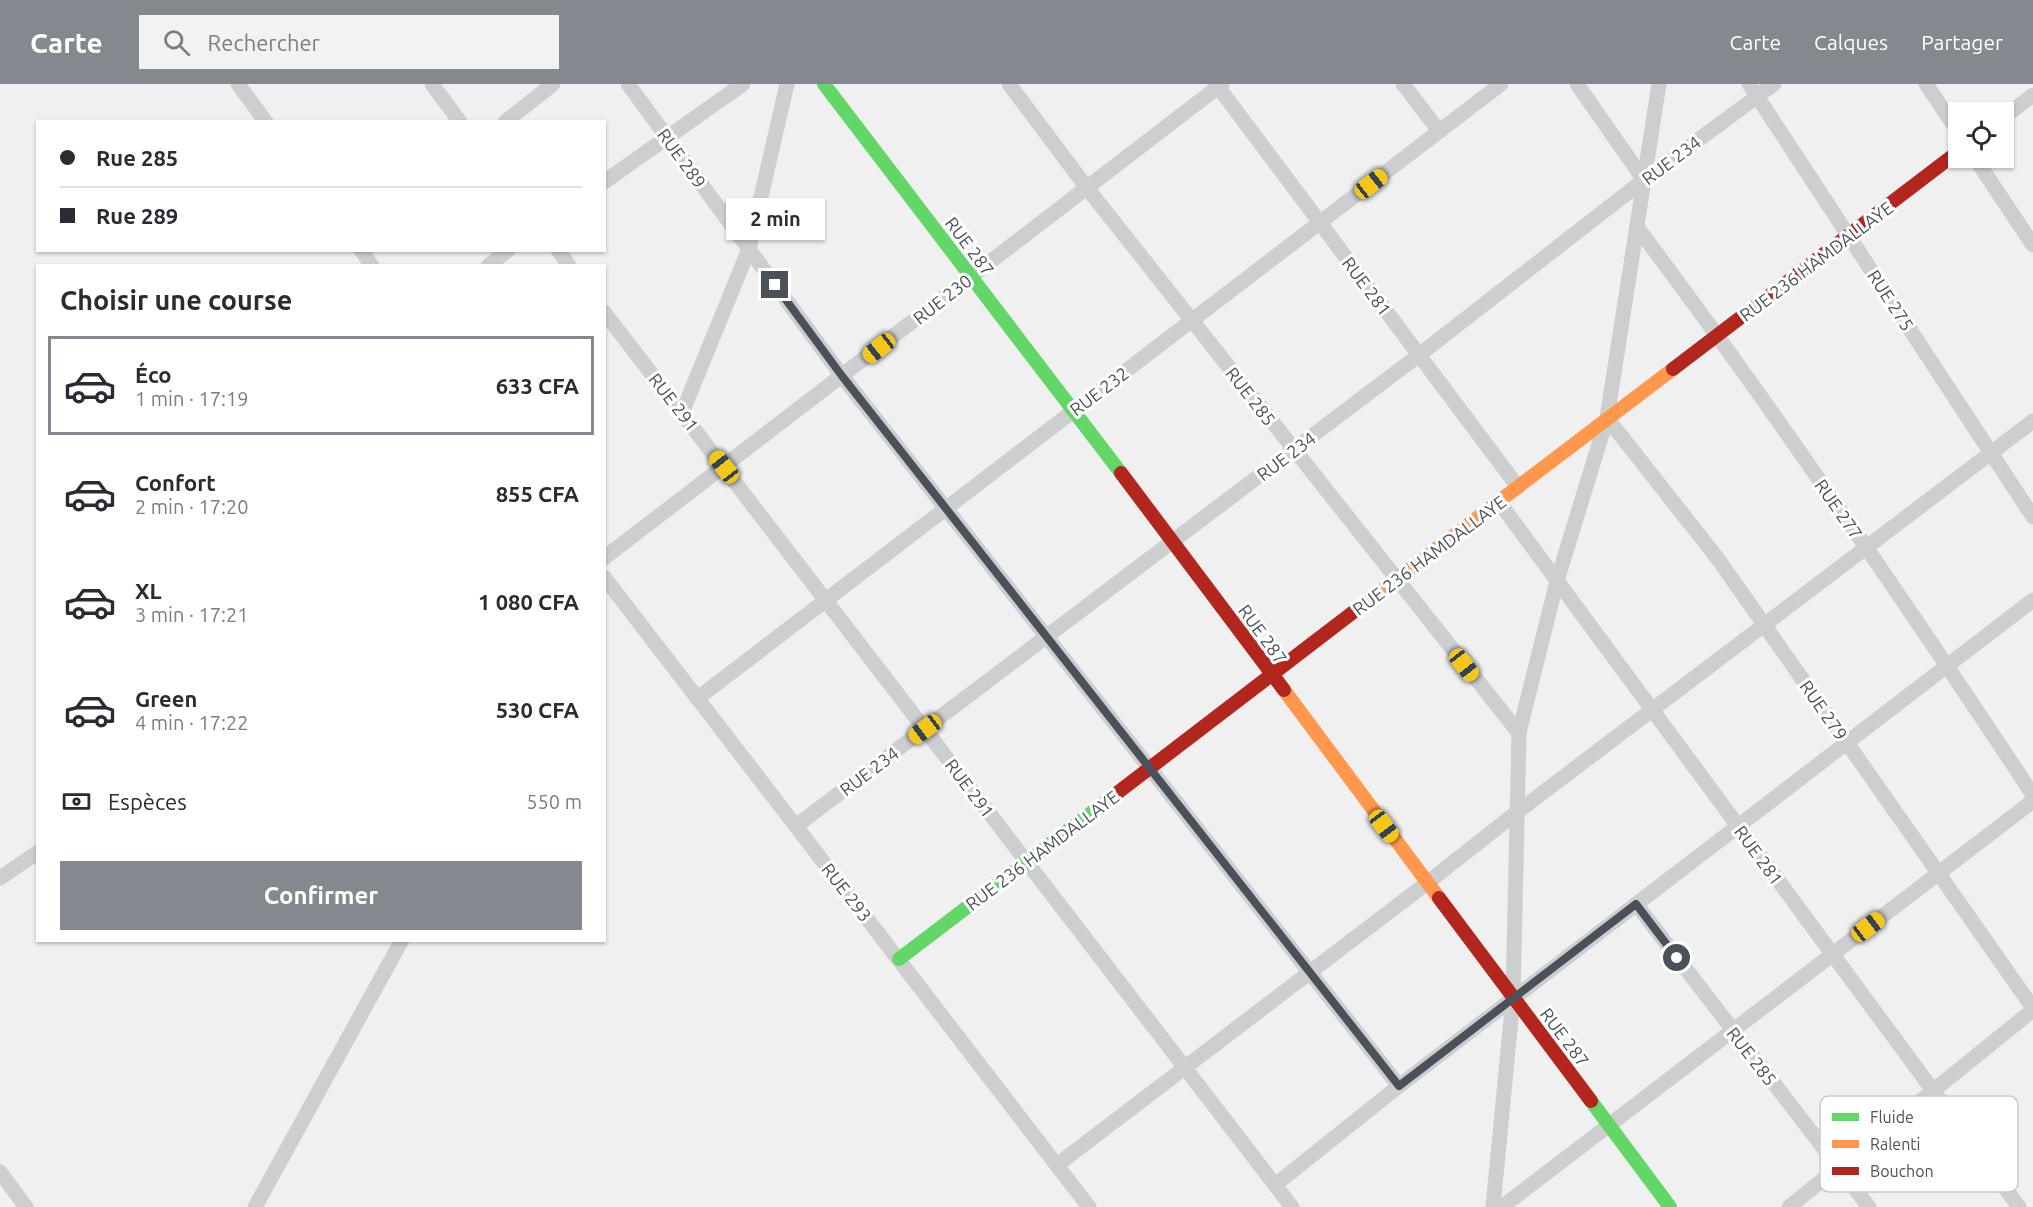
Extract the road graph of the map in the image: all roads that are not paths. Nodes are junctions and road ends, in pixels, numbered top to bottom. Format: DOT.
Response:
graph roads {
  1 [pos="238,84"];
  2 [pos="432,84"];
  3 [pos="553,84"];
  4 [pos="628,84"];
  5 [pos="743,84"];
  6 [pos="787,84"];
  7 [pos="824,84"];
  8 [pos="1009,84"];
  9 [pos="1403,84"];
  10 [pos="1501,84"];
  11 [pos="1577,84"];
  12 [pos="1659,84"];
  13 [pos="1774,84"];
  14 [pos="1926,84"];
  15 [pos="1219,85"];
  16 [pos="1753,90"];
  17 [pos="2033,94"];
  18 [pos="2014,109"];
  19 [pos="1948,117"];
  20 [pos="265,120"];
  21 [pos="459,120"];
  22 [pos="508,120"];
  23 [pos="1439,131"];
  24 [pos="668,138"];
  25 [pos="1948,159"];
  26 [pos="1982,168"];
  27 [pos="1644,180"];
  28 [pos="606,181"];
  29 [pos="1087,188"];
  30 [pos="1319,223"];
  31 [pos="1637,228"];
  32 [pos="1848,236"];
  33 [pos="2033,245"];
  34 [pos="749,249"];
  35 [pos="506,252"];
  36 [pos="490,264"];
  37 [pos="971,277"];
  38 [pos="606,315"];
  39 [pos="1192,321"];
  40 [pos="1718,335"];
  41 [pos="1419,355"];
  42 [pos="842,376"];
  43 [pos="1072,412"];
  44 [pos="682,413"];
  45 [pos="1607,418"];
  46 [pos="2033,421"];
  47 [pos="1294,450"];
  48 [pos="1991,453"];
  49 [pos="724,467"];
  50 [pos="1518,487"];
  51 [pos="1499,502"];
  52 [pos="946,509"];
  53 [pos="2033,517"];
  54 [pos="1173,541"];
  55 [pos="1866,548"];
  56 [pos="606,556"];
  57 [pos="606,580"];
  58 [pos="1397,580"];
  59 [pos="1557,581"];
  60 [pos="826,600"];
  61 [pos="2033,600"];
  62 [pos="1765,625"];
  63 [pos="1046,637"];
  64 [pos="1947,666"];
  65 [pos="1271,675"];
  66 [pos="698,698"];
  67 [pos="1653,711"];
  68 [pos="925,729"];
  69 [pos="1519,733"];
  70 [pos="1847,742"];
  71 [pos="1149,768"];
  72 [pos="2033,795"];
  73 [pos="2033,801"];
  74 [pos="1516,813"];
  75 [pos="796,826"];
  76 [pos="1737,826"];
  77 [pos="36,853"];
  78 [pos="1027,862"];
  79 [pos="1939,873"];
  80 [pos="0,878"];
  81 [pos="1426,883"];
  82 [pos="1636,904"];
  83 [pos="401,942"];
  84 [pos="1832,954"];
  85 [pos="899,959"];
  86 [pos="1310,972"];
  87 [pos="1512,999"];
  88 [pos="2033,1009"];
  89 [pos="1733,1030"];
  90 [pos="1185,1067"];
  91 [pos="1399,1086"];
  92 [pos="1933,1090"];
  93 [pos="1926,1096"];
  94 [pos="1937,1096"];
  95 [pos="1609,1125"];
  96 [pos="1820,1144"];
  97 [pos="1057,1165"];
  98 [pos="0,1172"];
  99 [pos="1820,1182"];
  100 [pos="1275,1185"];
  101 [pos="1857,1192"];
  102 [pos="2008,1192"];
  103 [pos="26,1207"];
  104 [pos="255,1207"];
  105 [pos="1089,1207"];
  106 [pos="1292,1207"];
  107 [pos="1493,1207"];
  108 [pos="1502,1207"];
  109 [pos="1670,1207"];
  110 [pos="1789,1207"];
  111 [pos="1869,1207"];
  112 [pos="2019,1207"];
  1 -- 20 [label="street"];
  2 -- 21 [label="street"];
  3 -- 22 [label="street"];
  4 -- 24 [label="street, RUE 289"];
  5 -- 24 [label="street"];
  6 -- 34 [label="street"];
  7 -- 37 [label="street, RUE 287"];
  8 -- 29 [label="street, RUE 285"];
  9 -- 23 [label="street"];
  10 -- 23 [label="street, RUE 232"];
  11 -- 27 [label="street"];
  12 -- 27 [label="street"];
  13 -- 16 [label="street, RUE 234"];
  14 -- 19 [label="street"];
  15 -- 29 [label="street, RUE 230"];
  15 -- 30 [label="street, RUE 281"];
  16 -- 27 [label="street, RUE 234"];
  16 -- 32 [label="street, RUE 275"];
  17 -- 18 [label="street"];
  23 -- 30 [label="street, RUE 232"];
  24 -- 28 [label="street"];
  24 -- 34 [label="street, RUE 289"];
  25 -- 32 [label="street, RUE 236 HAMDALLAYE"];
  26 -- 33 [label="street"];
  27 -- 31 [label="street"];
  27 -- 41 [label="street, RUE 234"];
  29 -- 37 [label="street, RUE 230"];
  29 -- 39 [label="street, RUE 285"];
  30 -- 39 [label="street, RUE 232"];
  30 -- 41 [label="street, RUE 281"];
  31 -- 40 [label="street, RUE 277"];
  31 -- 45 [label="street"];
  32 -- 40 [label="street, RUE 236 HAMDALLAYE"];
  32 -- 48 [label="street, RUE 275"];
  34 -- 42 [label="street, RUE 289"];
  34 -- 44 [label="street"];
  35 -- 36 [label="street"];
  37 -- 42 [label="street, RUE 230"];
  37 -- 43 [label="street, RUE 287"];
  38 -- 44 [label="street, RUE 291"];
  39 -- 43 [label="street, RUE 232"];
  39 -- 47 [label="street, RUE 285"];
  40 -- 45 [label="street, RUE 236 HAMDALLAYE"];
  40 -- 55 [label="street, RUE 277"];
  41 -- 47 [label="street, RUE 234"];
  41 -- 50 [label="street, RUE 281"];
  42 -- 49 [label="street, RUE 230"];
  42 -- 52 [label="street, RUE 289"];
  43 -- 52 [label="street, RUE 232"];
  43 -- 54 [label="street, RUE 287"];
  44 -- 49 [label="street, RUE 291"];
  45 -- 50 [label="street, RUE 236 HAMDALLAYE"];
  45 -- 59 [label="street"];
  45 -- 62 [label="street, RUE 279"];
  46 -- 48 [label="street"];
  47 -- 54 [label="street, RUE 234"];
  47 -- 58 [label="street, RUE 285"];
  48 -- 53 [label="street, RUE 275"];
  48 -- 55 [label="street"];
  49 -- 56 [label="street, RUE 230"];
  49 -- 60 [label="street, RUE 291"];
  50 -- 51 [label="street, RUE 236 HAMDALLAYE"];
  51 -- 58 [label="street, RUE 236 HAMDALLAYE"];
  51 -- 59 [label="street, RUE 281"];
  52 -- 60 [label="street, RUE 232"];
  52 -- 63 [label="street, RUE 289"];
  54 -- 63 [label="street, RUE 234"];
  54 -- 65 [label="street, RUE 287"];
  55 -- 62 [label="street"];
  55 -- 64 [label="street, RUE 277"];
  57 -- 66 [label="street, RUE 293"];
  58 -- 65 [label="street, RUE 236 HAMDALLAYE"];
  58 -- 69 [label="street, RUE 285"];
  59 -- 67 [label="street, RUE 281"];
  59 -- 69 [label="street"];
  60 -- 66 [label="street, RUE 232"];
  60 -- 68 [label="street, RUE 291"];
  61 -- 64 [label="street"];
  62 -- 67 [label="street"];
  62 -- 70 [label="street, RUE 279"];
  63 -- 68 [label="street, RUE 234"];
  63 -- 71 [label="street, RUE 289"];
  64 -- 70 [label="street"];
  64 -- 72 [label="street, RUE 277"];
  65 -- 71 [label="street, RUE 236 HAMDALLAYE"];
  65 -- 81 [label="street, RUE 287"];
  66 -- 75 [label="street, RUE 293"];
  67 -- 74 [label="street"];
  67 -- 76 [label="street, RUE 281"];
  68 -- 75 [label="street, RUE 234"];
  68 -- 78 [label="street, RUE 291"];
  69 -- 74 [label="street"];
  70 -- 76 [label="street"];
  70 -- 79 [label="street, RUE 279"];
  71 -- 78 [label="street, RUE 236 HAMDALLAYE"];
  71 -- 86 [label="street, RUE 289"];
  73 -- 79 [label="street"];
  74 -- 81 [label="street"];
  74 -- 87 [label="street"];
  75 -- 85 [label="street, RUE 293"];
  76 -- 82 [label="street"];
  76 -- 84 [label="street, RUE 281"];
  77 -- 80 [label="street"];
  78 -- 85 [label="street, RUE 236 HAMDALLAYE"];
  78 -- 90 [label="street, RUE 291"];
  79 -- 84 [label="street"];
  79 -- 88 [label="street, RUE 279"];
  81 -- 86 [label="street"];
  81 -- 87 [label="street, RUE 287"];
  82 -- 87 [label="street"];
  82 -- 89 [label="street, RUE 285"];
  83 -- 104 [label="street"];
  84 -- 89 [label="street"];
  84 -- 92 [label="street, RUE 281"];
  85 -- 97 [label="street, RUE 293"];
  86 -- 90 [label="street"];
  86 -- 91 [label="street, RUE 289"];
  87 -- 91 [label="street"];
  87 -- 95 [label="street, RUE 287"];
  87 -- 107 [label="street"];
  88 -- 92 [label="street"];
  89 -- 95 [label="street"];
  89 -- 96 [label="street, RUE 285"];
  90 -- 97 [label="street"];
  90 -- 100 [label="street, RUE 291"];
  91 -- 100 [label="street"];
  92 -- 93 [label="street"];
  92 -- 94 [label="street, RUE 281"];
  95 -- 108 [label="street"];
  95 -- 109 [label="street, RUE 287"];
  97 -- 105 [label="street, RUE 293"];
  98 -- 103 [label="street"];
  99 -- 110 [label="street"];
  100 -- 106 [label="street, RUE 291"];
  101 -- 111 [label="street, RUE 285"];
  102 -- 112 [label="street, RUE 281"];
}
